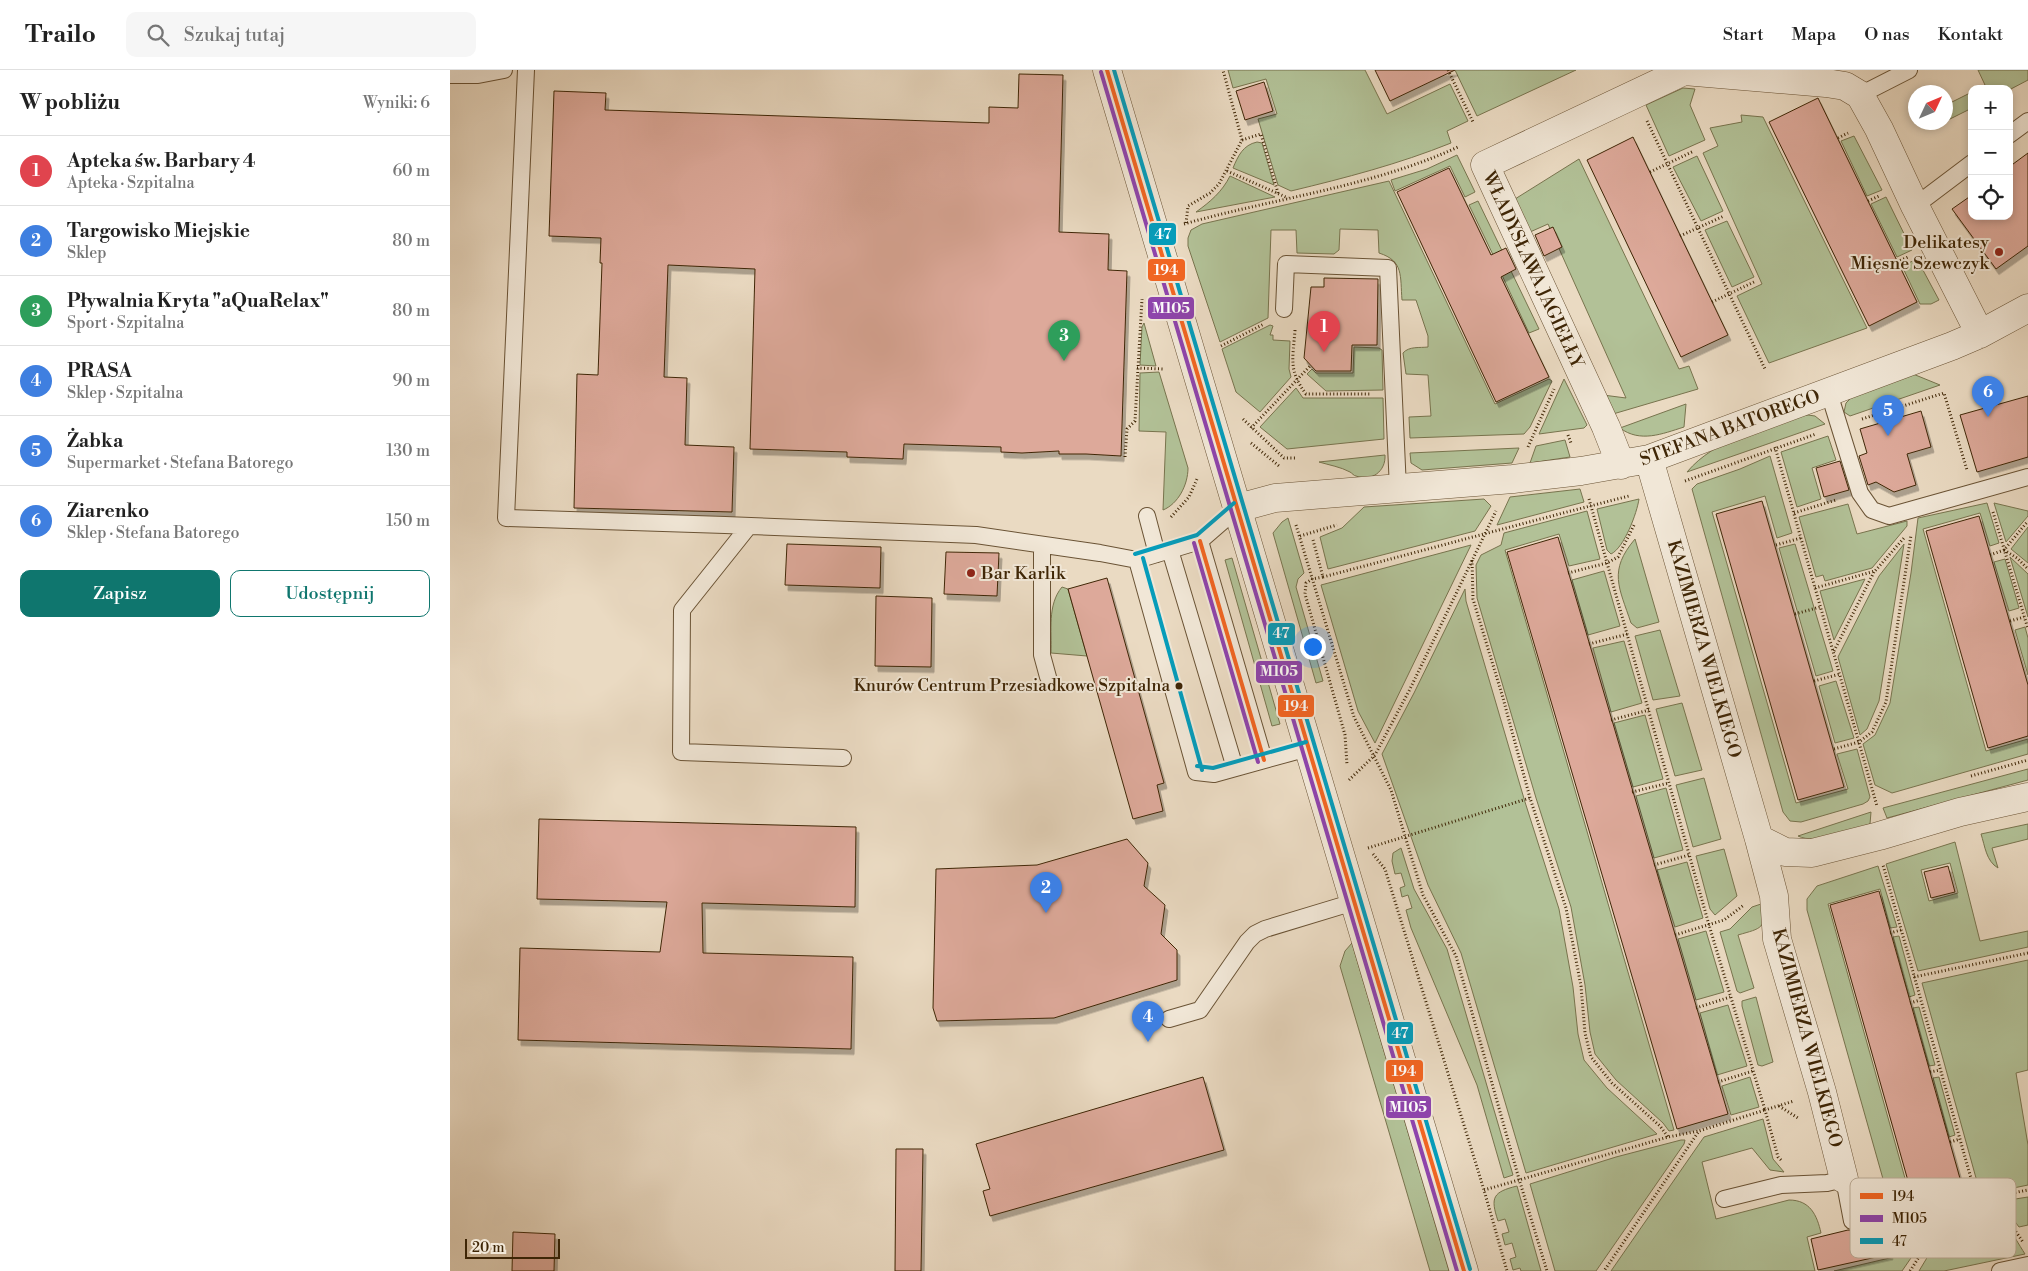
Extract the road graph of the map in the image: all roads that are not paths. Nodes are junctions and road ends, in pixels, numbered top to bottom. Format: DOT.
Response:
graph roads {
  1 [pos="504,70"];
  2 [pos="526,70"];
  3 [pos="1107,70"];
  4 [pos="1909,70"];
  5 [pos="450,75"];
  6 [pos="1860,95"];
  7 [pos="2028,122"];
  8 [pos="2013,132"];
  9 [pos="1968,166"];
  10 [pos="1915,206"];
  11 [pos="2028,308"];
  12 [pos="1284,309"];
  13 [pos="1980,334"];
  14 [pos="1829,393"];
  15 [pos="1649,459"];
  16 [pos="1621,465"];
  17 [pos="2028,477"];
  18 [pos="1398,489"];
  19 [pos="1238,508"];
  20 [pos="1146,516"];
  21 [pos="749,526"];
  22 [pos="1200,541"];
  23 [pos="1042,546"];
  24 [pos="1164,552"];
  25 [pos="1137,560"];
  26 [pos="1048,677"];
  27 [pos="1308,748"];
  28 [pos="843,758"];
  29 [pos="1264,760"];
  30 [pos="1236,768"];
  31 [pos="2028,797"];
  32 [pos="1759,839"];
  33 [pos="1354,902"];
  34 [pos="1169,1019"];
  35 [pos="1845,1185"];
  36 [pos="1724,1200"];
  37 [pos="1850,1211"];
  38 [pos="2028,1265"];
  39 [pos="1464,1271"];
  40 [pos="2000,1271"];
  1 -- 5 [label="lane"];
  2 -- 21 [label="lane"];
  3 -- 19 [label="street"];
  4 -- 6 [label="lane"];
  6 -- 10 [label="street"];
  6 -- 16 [label="street, WŁADYSŁAWA JAGIEŁŁY"];
  7 -- 8 [label="lane"];
  9 -- 10 [label="lane"];
  10 -- 13 [label="street"];
  11 -- 13 [label="street, STEFANA BATOREGO"];
  12 -- 18 [label="lane"];
  13 -- 14 [label="street, STEFANA BATOREGO"];
  14 -- 15 [label="street, STEFANA BATOREGO"];
  14 -- 17 [label="lane"];
  15 -- 16 [label="street, STEFANA BATOREGO"];
  15 -- 32 [label="street, KAZIMIERZA WIELKIEGO"];
  16 -- 18 [label="street, STEFANA BATOREGO"];
  18 -- 19 [label="street, STEFANA BATOREGO"];
  19 -- 22 [label="lane"];
  19 -- 27 [label="street"];
  20 -- 24 [label="lane"];
  21 -- 23 [label="lane"];
  21 -- 28 [label="lane"];
  22 -- 24 [label="lane"];
  22 -- 29 [label="lane"];
  23 -- 25 [label="lane"];
  23 -- 26 [label="lane"];
  24 -- 25 [label="lane"];
  24 -- 30 [label="lane"];
  25 -- 30 [label="lane"];
  27 -- 29 [label="lane"];
  27 -- 33 [label="street"];
  29 -- 30 [label="lane"];
  31 -- 32 [label="street"];
  32 -- 35 [label="street, KAZIMIERZA WIELKIEGO"];
  33 -- 34 [label="lane"];
  33 -- 39 [label="street"];
  35 -- 36 [label="lane"];
  35 -- 37 [label="lane"];
  38 -- 40 [label="lane"];
}
